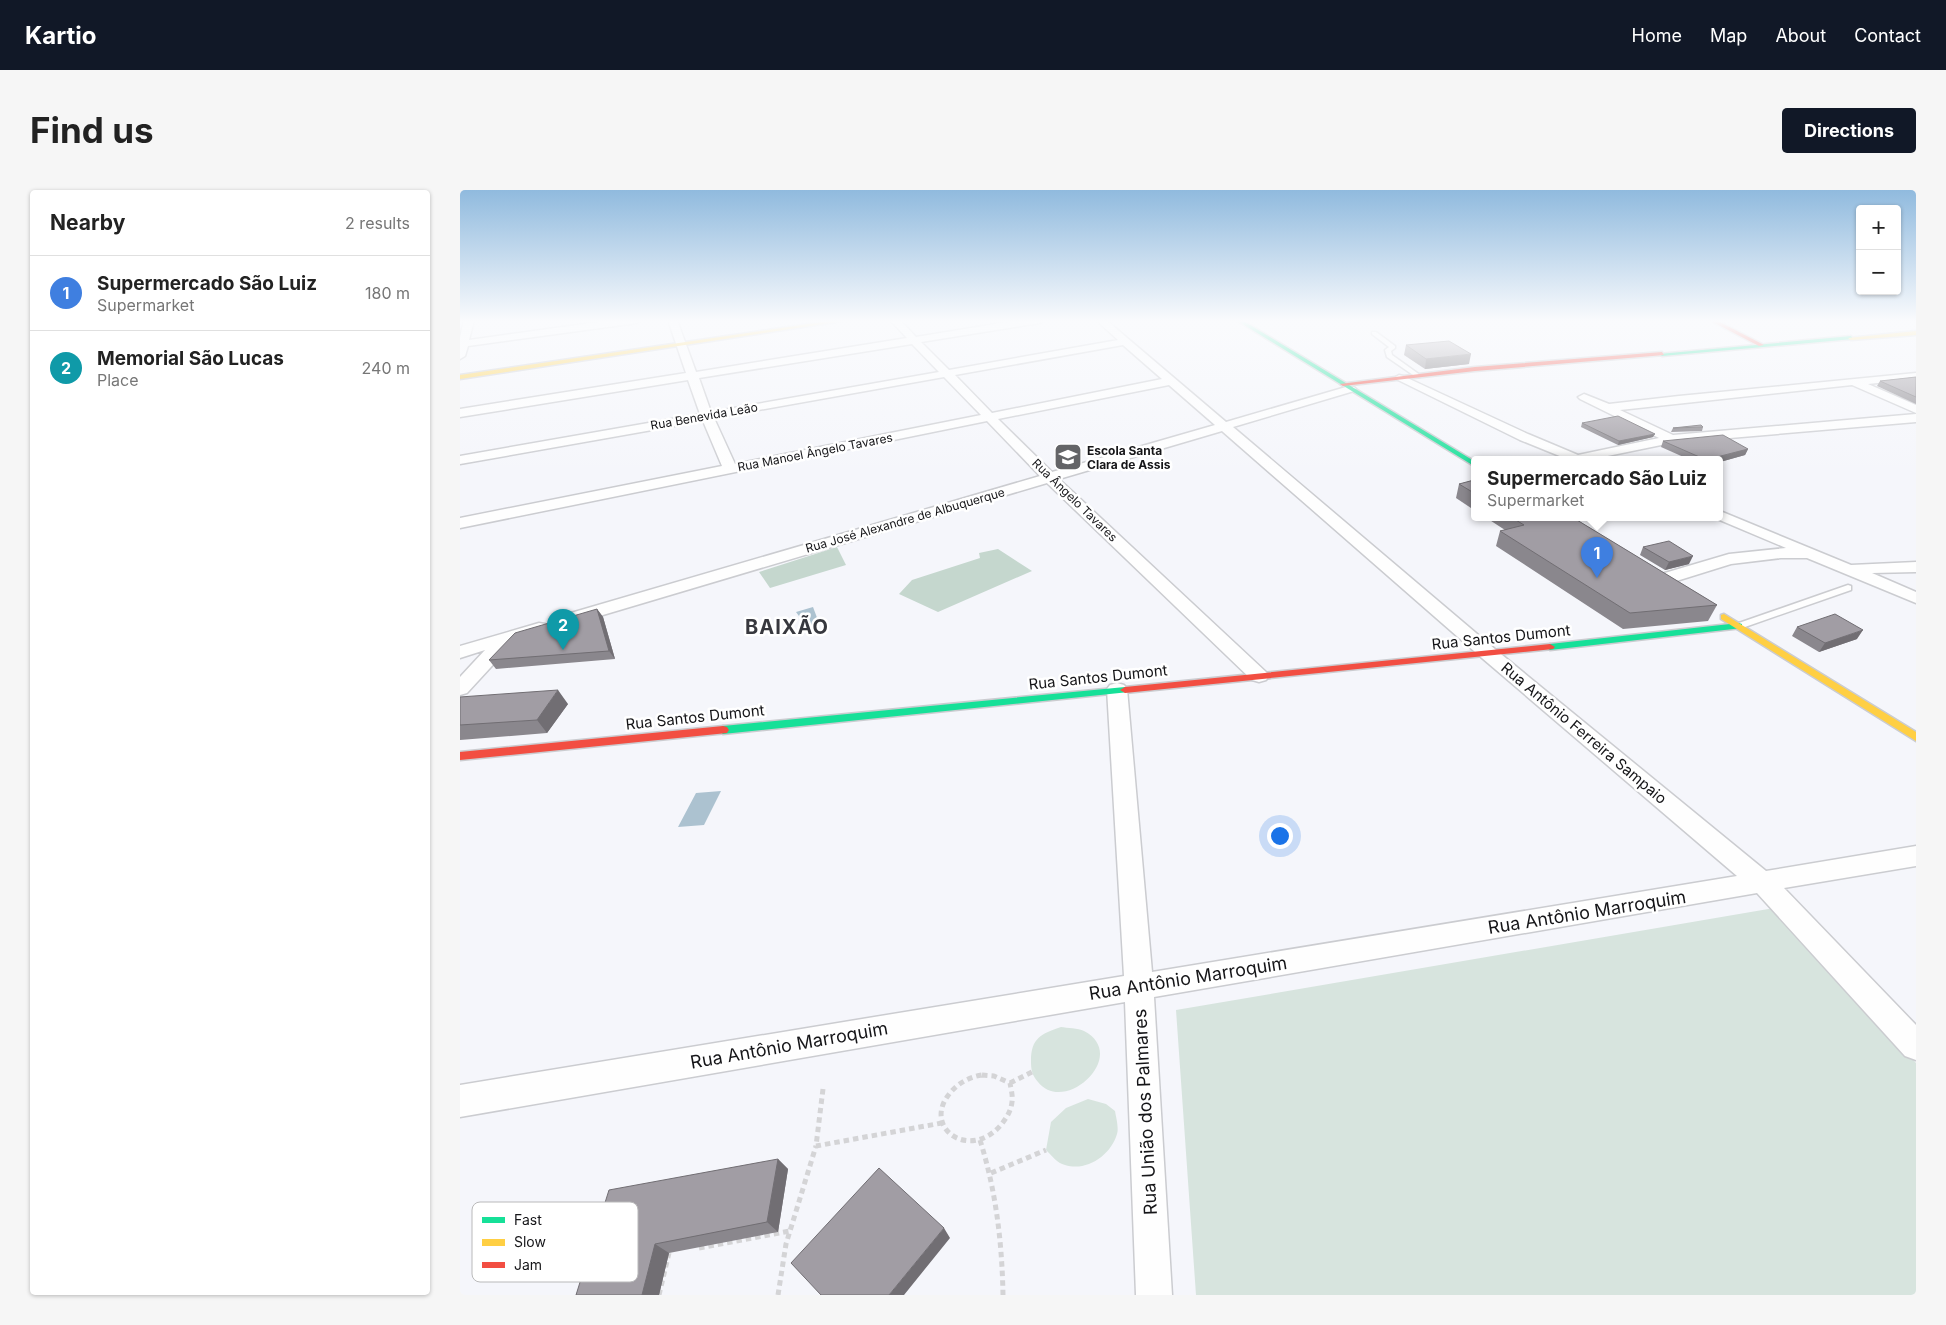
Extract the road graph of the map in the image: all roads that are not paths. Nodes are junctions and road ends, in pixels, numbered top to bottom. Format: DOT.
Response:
graph roads {
  1 [pos="502,372"];
  2 [pos="691,372"];
  3 [pos="714,372"];
  4 [pos="953,372"];
  5 [pos="1158,372"];
  6 [pos="1321,372"];
  7 [pos="1412,372"];
  8 [pos="1455,372"];
  9 [pos="945,373"];
  10 [pos="692,375"];
  11 [pos="1418,376"];
  12 [pos="1916,376"];
  13 [pos="460,378"];
  14 [pos="1399,378"];
  15 [pos="1170,382"];
  16 [pos="1856,383"];
  17 [pos="1346,387"];
  18 [pos="1584,397"];
  19 [pos="1608,408"];
  20 [pos="1916,409"];
  21 [pos="460,413"];
  22 [pos="707,416"];
  23 [pos="991,417"];
  24 [pos="1916,418"];
  25 [pos="1222,426"];
  26 [pos="1671,439"];
  27 [pos="1570,456"];
  28 [pos="1591,456"];
  29 [pos="460,460"];
  30 [pos="1471,462"];
  31 [pos="730,469"];
  32 [pos="1050,478"];
  33 [pos="1723,517"];
  34 [pos="460,523"];
  35 [pos="1810,554"];
  36 [pos="1916,567"];
  37 [pos="1847,570"];
  38 [pos="1659,576"];
  39 [pos="1848,588"];
  40 [pos="1680,589"];
  41 [pos="1916,598"];
  42 [pos="1714,610"];
  43 [pos="1739,626"];
  44 [pos="507,638"];
  45 [pos="460,652"];
  46 [pos="1489,654"];
  47 [pos="1259,676"];
  48 [pos="460,689"];
  49 [pos="1117,690"];
  50 [pos="1916,737"];
  51 [pos="460,756"];
  52 [pos="1916,856"];
  53 [pos="1763,883"];
  54 [pos="1139,986"];
  55 [pos="1916,1046"];
  56 [pos="460,1101"];
  57 [pos="1154,1295"];
  1 -- 13 [label="street"];
  2 -- 10 [label="street"];
  3 -- 10 [label="street"];
  4 -- 9 [label="street, Rua Benevida Leão"];
  5 -- 15 [label="street, Rua Antônio Ferreira Sampaio"];
  6 -- 17 [label="street"];
  7 -- 11 [label="lane"];
  8 -- 11 [label="street"];
  9 -- 22 [label="street, Rua Benevida Leão"];
  9 -- 23 [label="street, Rua Ângelo Tavares"];
  10 -- 21 [label="street"];
  10 -- 22 [label="street"];
  11 -- 14 [label="street"];
  12 -- 16 [label="street"];
  14 -- 17 [label="street"];
  14 -- 27 [label="street"];
  15 -- 23 [label="street, Rua Manoel Ângelo Tavares"];
  15 -- 25 [label="street, Rua Antônio Ferreira Sampaio"];
  16 -- 19 [label="street"];
  16 -- 20 [label="street"];
  17 -- 25 [label="street, Rua José Alexandre de Albuquerque"];
  17 -- 30 [label="street"];
  18 -- 19 [label="street"];
  19 -- 26 [label="street"];
  22 -- 29 [label="street, Rua Benevida Leão"];
  22 -- 31 [label="street"];
  23 -- 31 [label="street, Rua Manoel Ângelo Tavares"];
  23 -- 32 [label="street, Rua Ângelo Tavares"];
  24 -- 26 [label="street"];
  25 -- 32 [label="street, Rua José Alexandre de Albuquerque"];
  25 -- 46 [label="street, Rua Antônio Ferreira Sampaio"];
  26 -- 28 [label="street"];
  31 -- 34 [label="street, Rua Manoel Ângelo Tavares"];
  32 -- 44 [label="street, Rua José Alexandre de Albuquerque"];
  32 -- 47 [label="street, Rua Ângelo Tavares"];
  33 -- 35 [label="street"];
  35 -- 37 [label="street"];
  35 -- 38 [label="street"];
  36 -- 37 [label="street"];
  37 -- 41 [label="street"];
  38 -- 40 [label="street"];
  39 -- 43 [label="lane"];
  42 -- 43 [label="street"];
  43 -- 46 [label="street, Rua Santos Dumont"];
  43 -- 50 [label="street"];
  44 -- 45 [label="street, Rua José Alexandre de Albuquerque"];
  44 -- 48 [label="street"];
  46 -- 47 [label="street, Rua Santos Dumont"];
  46 -- 53 [label="street, Rua Antônio Ferreira Sampaio"];
  47 -- 49 [label="street, Rua Santos Dumont"];
  49 -- 51 [label="street, Rua Santos Dumont"];
  49 -- 54 [label="street, Rua União dos Palmares"];
  52 -- 53 [label="street, Rua Antônio Marroquim"];
  53 -- 54 [label="street, Rua Antônio Marroquim"];
  53 -- 55 [label="street, Rua Antônio Ferreira Sampaio"];
  54 -- 56 [label="street, Rua Antônio Marroquim"];
  54 -- 57 [label="street, Rua União dos Palmares"];
}
